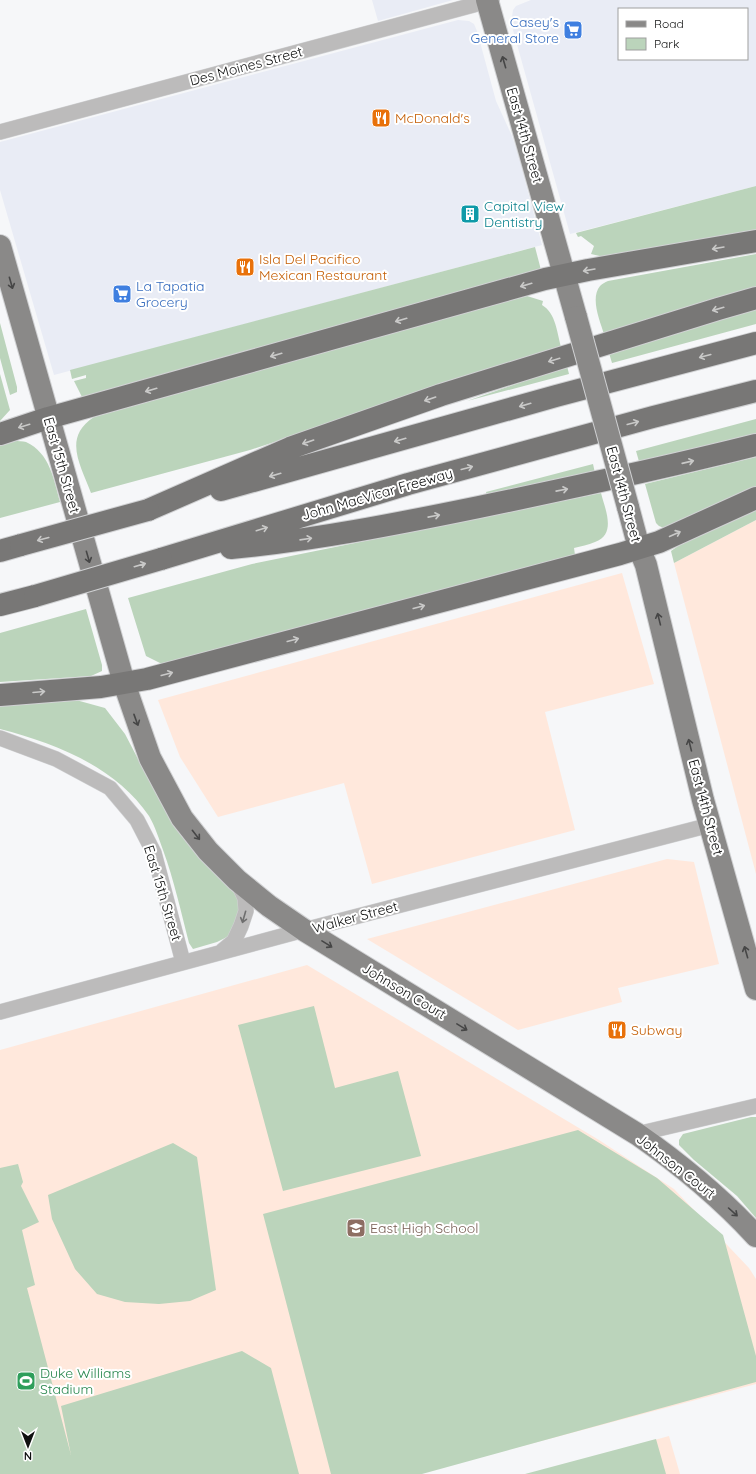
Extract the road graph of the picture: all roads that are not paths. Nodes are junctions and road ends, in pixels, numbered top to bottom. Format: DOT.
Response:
graph roads {
  1 [pos="489,0"];
  2 [pos="0,132"];
  3 [pos="756,241"];
  4 [pos="0,246"];
  5 [pos="564,275"];
  6 [pos="756,298"];
  7 [pos="756,343"];
  8 [pos="756,391"];
  9 [pos="48,418"];
  10 [pos="0,434"];
  11 [pos="756,445"];
  12 [pos="756,498"];
  13 [pos="148,510"];
  14 [pos="639,548"];
  15 [pos="0,551"];
  16 [pos="184,552"];
  17 [pos="0,605"];
  18 [pos="124,684"];
  19 [pos="0,695"];
  20 [pos="0,738"];
  21 [pos="710,825"];
  22 [pos="237,880"];
  23 [pos="304,930"];
  24 [pos="220,952"];
  25 [pos="183,962"];
  26 [pos="756,989"];
  27 [pos="0,1012"];
  28 [pos="756,1106"];
  29 [pos="637,1134"];
  30 [pos="756,1236"];
  1 -- 2 [label="street, Des Moines Street"];
  5 -- 1 [label="main road, East 14th Street, one-way"];
  3 -- 5 [label="highway, one-way"];
  4 -- 9 [label="main road, East 15th Street, one-way"];
  5 -- 9 [label="highway, one-way"];
  5 -- 14 [label="main road, East 14th Street, bridge"];
  6 -- 13 [label="highway, one-way"];
  7 -- 13 [label="highway, one-way"];
  16 -- 8 [label="highway, John MacVicar Freeway, one-way"];
  9 -- 10 [label="highway, one-way"];
  9 -- 18 [label="main road, East 15th Street, one-way"];
  16 -- 11 [label="highway, one-way"];
  14 -- 12 [label="highway, one-way"];
  13 -- 15 [label="highway, one-way, bridge"];
  18 -- 14 [label="highway, one-way"];
  21 -- 14 [label="main road, East 14th Street, one-way"];
  17 -- 16 [label="highway, John MacVicar Freeway, one-way, bridge"];
  19 -- 18 [label="highway, one-way"];
  18 -- 22 [label="main road, Johnson Court, one-way"];
  20 -- 25 [label="street, East 15th Street"];
  21 -- 23 [label="street, Walker Street"];
  26 -- 21 [label="main road, East 14th Street, one-way"];
  22 -- 23 [label="main road, Johnson Court"];
  22 -- 24 [label="street, one-way"];
  23 -- 24 [label="street, Walker Street"];
  23 -- 29 [label="main road, Johnson Court, one-way"];
  24 -- 25 [label="street, Walker Street"];
  25 -- 27 [label="street, Walker Street"];
  28 -- 29 [label="street"];
  29 -- 30 [label="main road, Johnson Court, one-way"];
}
